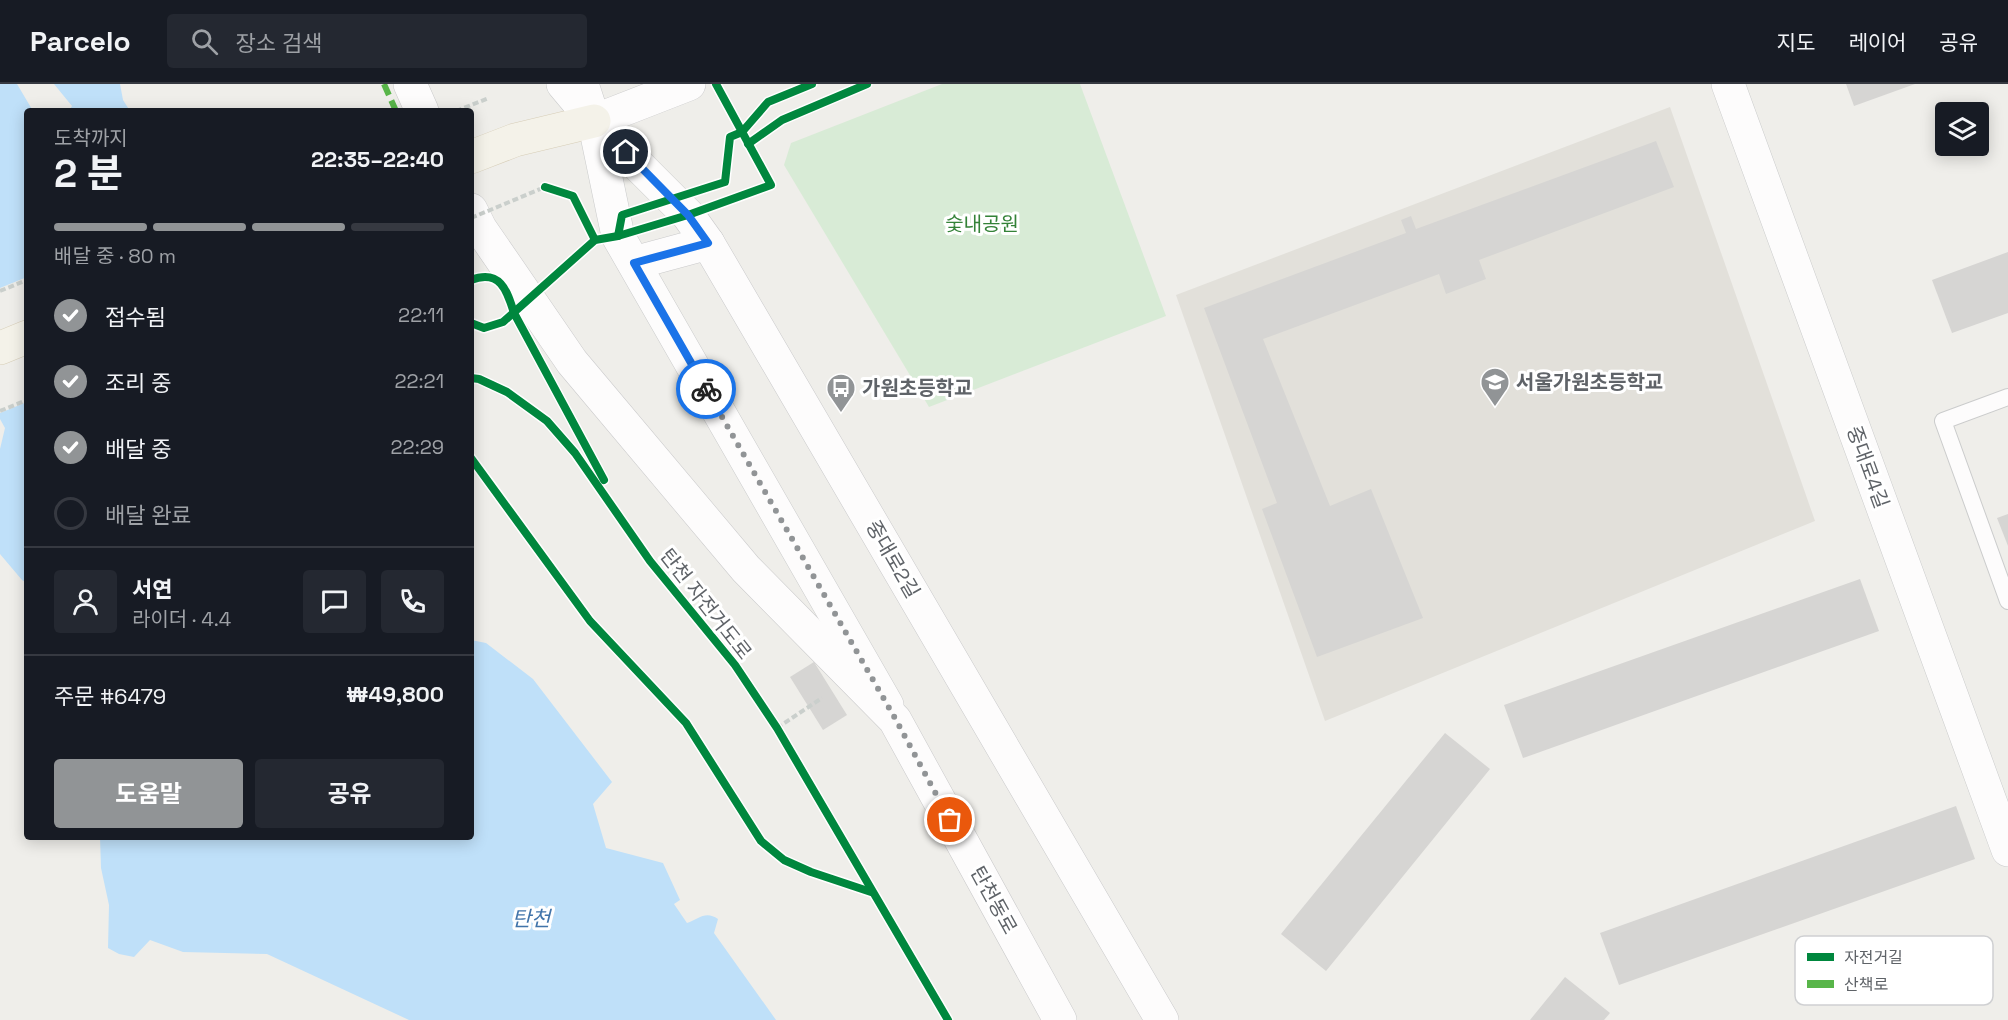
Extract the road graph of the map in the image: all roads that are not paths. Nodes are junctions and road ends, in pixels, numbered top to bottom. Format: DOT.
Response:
graph roads {
  1 [pos="410,84"];
  2 [pos="563,84"];
  3 [pos="582,84"];
  4 [pos="689,84"];
  5 [pos="1728,84"];
  6 [pos="421,108"];
  7 [pos="594,120"];
  8 [pos="474,156"];
  9 [pos="474,216"];
  10 [pos="708,243"];
  11 [pos="634,263"];
  12 [pos="24,338"];
  13 [pos="0,348"];
  14 [pos="2008,397"];
  15 [pos="2008,601"];
  16 [pos="896,720"];
  17 [pos="2008,850"];
  18 [pos="1059,1020"];
  19 [pos="1162,1020"];
  1 -- 6 [label="street"];
  2 -- 7 [label="street, 탄천동로"];
  3 -- 7 [label="street"];
  4 -- 7 [label="street"];
  5 -- 17 [label="street, 중대로4길"];
  7 -- 8 [label="main road"];
  7 -- 10 [label="street, 중대로2길"];
  7 -- 11 [label="street, 탄천동로"];
  9 -- 16 [label="street"];
  10 -- 11 [label="street"];
  10 -- 19 [label="street, 중대로2길"];
  11 -- 16 [label="street, 탄천동로"];
  12 -- 13 [label="main road"];
  14 -- 15 [label="lane"];
  16 -- 18 [label="street, 탄천동로"];
}
